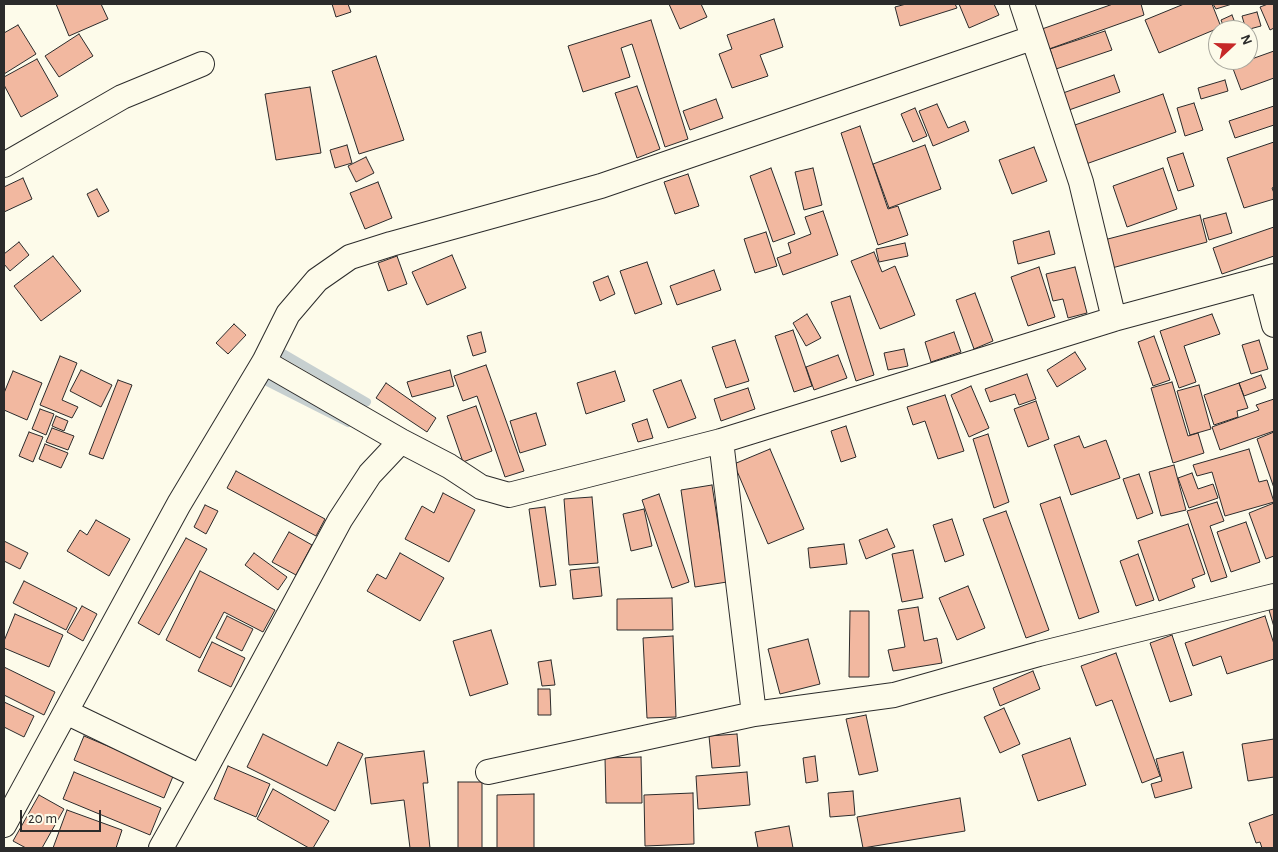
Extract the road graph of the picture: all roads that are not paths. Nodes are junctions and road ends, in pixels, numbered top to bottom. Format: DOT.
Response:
graph roads {
  1 [pos="1022,4"];
  2 [pos="1032,38"];
  3 [pos="202,64"];
  4 [pos="4,165"];
  5 [pos="1268,278"];
  6 [pos="1114,319"];
  7 [pos="1274,325"];
  8 [pos="264,362"];
  9 [pos="401,441"];
  10 [pos="721,441"];
  11 [pos="1274,596"];
  12 [pos="66,712"];
  13 [pos="754,714"];
  14 [pos="488,772"];
  15 [pos="201,777"];
  16 [pos="4,825"];
  17 [pos="161,848"];
  1 -- 2 [label="street"];
  2 -- 6 [label="street"];
  2 -- 8 [label="street"];
  3 -- 4 [label="street"];
  5 -- 6 [label="street"];
  5 -- 7 [label="street"];
  6 -- 10 [label="street"];
  8 -- 9 [label="street"];
  8 -- 12 [label="street"];
  9 -- 10 [label="street"];
  9 -- 15 [label="street"];
  10 -- 13 [label="street"];
  11 -- 13 [label="street"];
  12 -- 15 [label="street"];
  12 -- 16 [label="street"];
  13 -- 14 [label="street"];
  15 -- 17 [label="street"];
}
